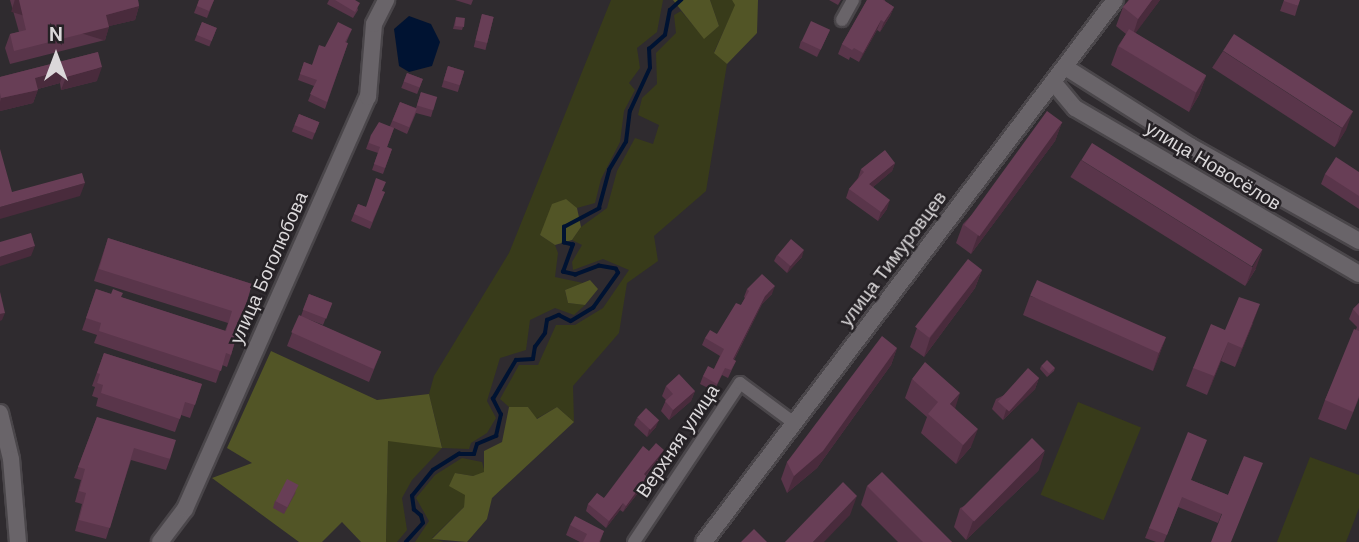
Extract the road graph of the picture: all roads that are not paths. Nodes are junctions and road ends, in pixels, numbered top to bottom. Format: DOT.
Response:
graph roads {
  1 [pos="386,0"];
  2 [pos="853,0"];
  3 [pos="1115,0"];
  4 [pos="842,20"];
  5 [pos="1065,67"];
  6 [pos="1054,83"];
  7 [pos="1359,242"];
  8 [pos="1359,275"];
  9 [pos="0,413"];
  10 [pos="794,423"];
  11 [pos="18,542"];
  12 [pos="160,542"];
  13 [pos="634,542"];
  14 [pos="704,542"];
  1 -- 12 [label="street, улица Боголюбова"];
  2 -- 4 [label="street"];
  3 -- 5 [label="street, улица Тимуровцев"];
  5 -- 6 [label="street, улица Тимуровцев"];
  5 -- 7 [label="street, улица Новосёлов"];
  6 -- 8 [label="street, улица Новосёлов"];
  6 -- 10 [label="street, улица Тимуровцев"];
  9 -- 11 [label="street"];
  10 -- 13 [label="street, Верхняя улица"];
  10 -- 14 [label="street, улица Тимуровцев"];
}
